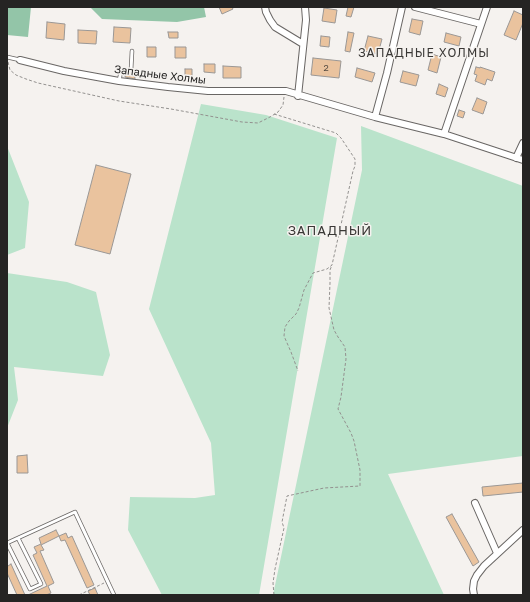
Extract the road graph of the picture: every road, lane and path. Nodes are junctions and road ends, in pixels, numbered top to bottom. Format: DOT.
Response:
graph roads {
  1 [pos="265,7"];
  2 [pos="305,7"];
  3 [pos="402,7"];
  4 [pos="415,7"];
  5 [pos="487,7"];
  6 [pos="481,24"];
  7 [pos="303,44"];
  8 [pos="132,51"];
  9 [pos="7,57"];
  10 [pos="20,60"];
  11 [pos="119,81"];
  12 [pos="286,92"];
  13 [pos="298,96"];
  14 [pos="274,114"];
  15 [pos="375,116"];
  16 [pos="444,134"];
  17 [pos="523,143"];
  18 [pos="516,158"];
  19 [pos="523,160"];
  20 [pos="332,266"];
  21 [pos="298,371"];
  22 [pos="475,503"];
  23 [pos="523,530"];
  24 [pos="18,538"];
  25 [pos="7,543"];
  26 [pos="498,553"];
  27 [pos="108,581"];
  28 [pos="79,595"];
  29 [pos="114,595"];
  30 [pos="274,595"];
  31 [pos="474,595"];
  1 -- 7 [label="street"];
  2 -- 7 [label="street"];
  3 -- 15 [label="street"];
  4 -- 6 [label="street"];
  5 -- 6 [label="street"];
  6 -- 16 [label="street"];
  7 -- 13 [label="street"];
  8 -- 11 [label="lane"];
  9 -- 10 [label="lane"];
  9 -- 14 [label="path"];
  10 -- 11 [label="street, Западные Холмы"];
  11 -- 12 [label="street, Западные Холмы"];
  12 -- 13 [label="street, Западные Холмы"];
  12 -- 14 [label="path"];
  13 -- 15 [label="street, Западные Холмы"];
  14 -- 20 [label="path"];
  15 -- 16 [label="street, Западные Холмы"];
  16 -- 18 [label="street, Западные Холмы"];
  17 -- 18 [label="street"];
  18 -- 19 [label="street, Западные Холмы"];
  20 -- 21 [label="path"];
  20 -- 30 [label="path"];
  22 -- 26 [label="street"];
  23 -- 26 [label="street"];
  24 -- 25 [label="lane"];
  24 -- 25 [label="lane"];
  24 -- 27 [label="lane"];
  26 -- 31 [label="street"];
  27 -- 28 [label="path"];
  27 -- 29 [label="lane"];
}
